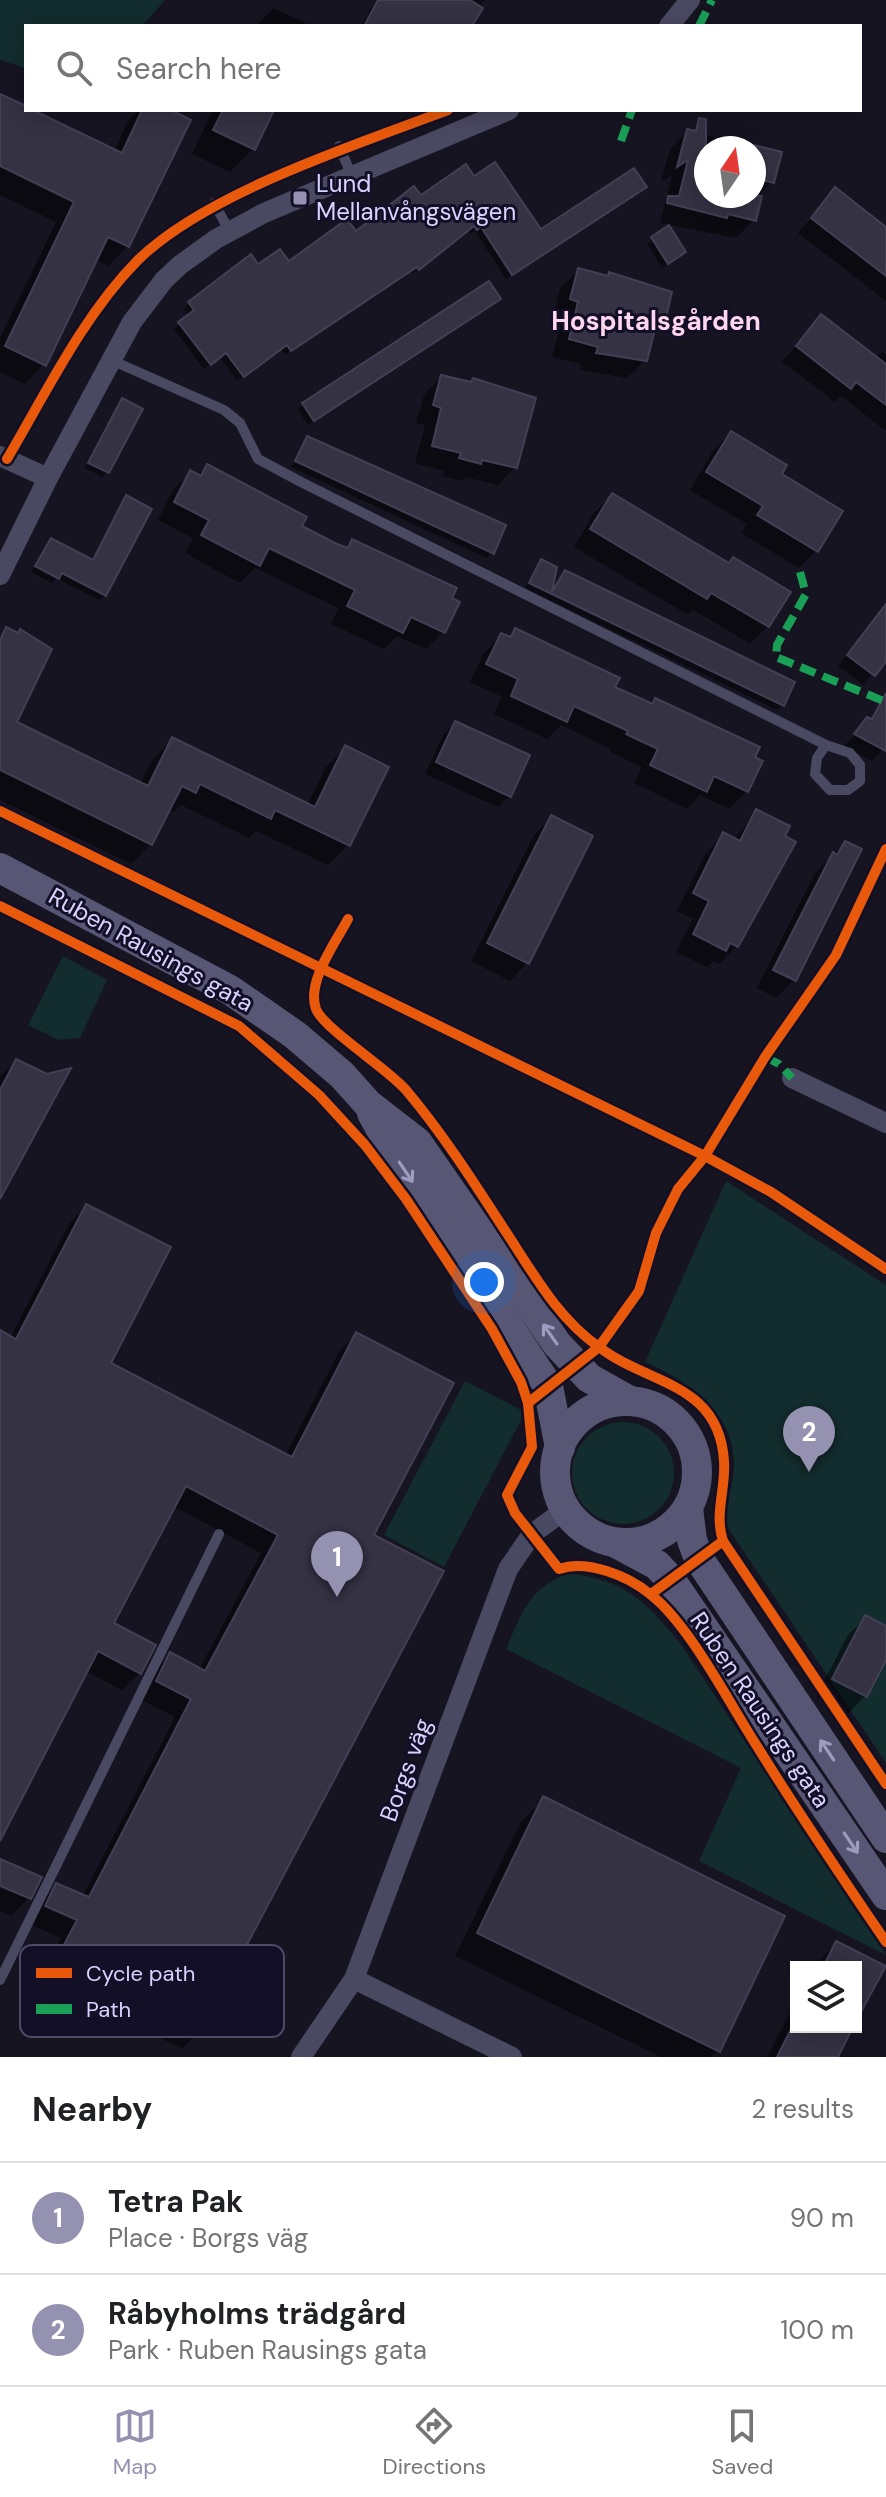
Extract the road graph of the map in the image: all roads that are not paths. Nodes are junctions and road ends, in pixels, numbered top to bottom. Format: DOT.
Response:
graph roads {
  1 [pos="690,0"];
  2 [pos="671,24"];
  3 [pos="504,112"];
  4 [pos="339,146"];
  5 [pos="352,176"];
  6 [pos="214,203"];
  7 [pos="230,232"];
  8 [pos="111,360"];
  9 [pos="0,456"];
  10 [pos="48,478"];
  11 [pos="0,575"];
  12 [pos="826,745"];
  13 [pos="0,868"];
  14 [pos="792,1078"];
  15 [pos="368,1104"];
  16 [pos="886,1123"];
  17 [pos="630,1401"];
  18 [pos="560,1448"];
  19 [pos="688,1508"];
  20 [pos="566,1509"];
  21 [pos="219,1534"];
  22 [pos="616,1543"];
  23 [pos="886,1838"];
  24 [pos="886,1895"];
  25 [pos="354,1979"];
  26 [pos="0,1980"];
  27 [pos="301,2057"];
  28 [pos="512,2057"];
  1 -- 2 [label="street"];
  3 -- 5 [label="street"];
  4 -- 5 [label="lane"];
  5 -- 7 [label="street"];
  6 -- 7 [label="lane"];
  7 -- 8 [label="street"];
  8 -- 10 [label="street"];
  8 -- 12 [label="lane"];
  9 -- 10 [label="street"];
  10 -- 11 [label="street"];
  12 -- 12 [label="lane"];
  13 -- 15 [label="main road, Ruben Rausings gata"];
  14 -- 16 [label="street"];
  17 -- 15 [label="main road, Ruben Rausings gata, one-way"];
  15 -- 18 [label="main road, Ruben Rausings gata, one-way"];
  17 -- 18 [label="main road"];
  17 -- 19 [label="main road, Ruben Rausings gata"];
  18 -- 20 [label="main road, Ruben Rausings gata"];
  19 -- 22 [label="main road"];
  23 -- 19 [label="main road, Ruben Rausings gata, one-way"];
  20 -- 22 [label="main road, Ruben Rausings gata"];
  20 -- 25 [label="street, Borgs väg"];
  21 -- 26 [label="lane"];
  22 -- 24 [label="main road, Ruben Rausings gata, one-way"];
  25 -- 27 [label="street, Borgs väg"];
  25 -- 28 [label="street"];
}
